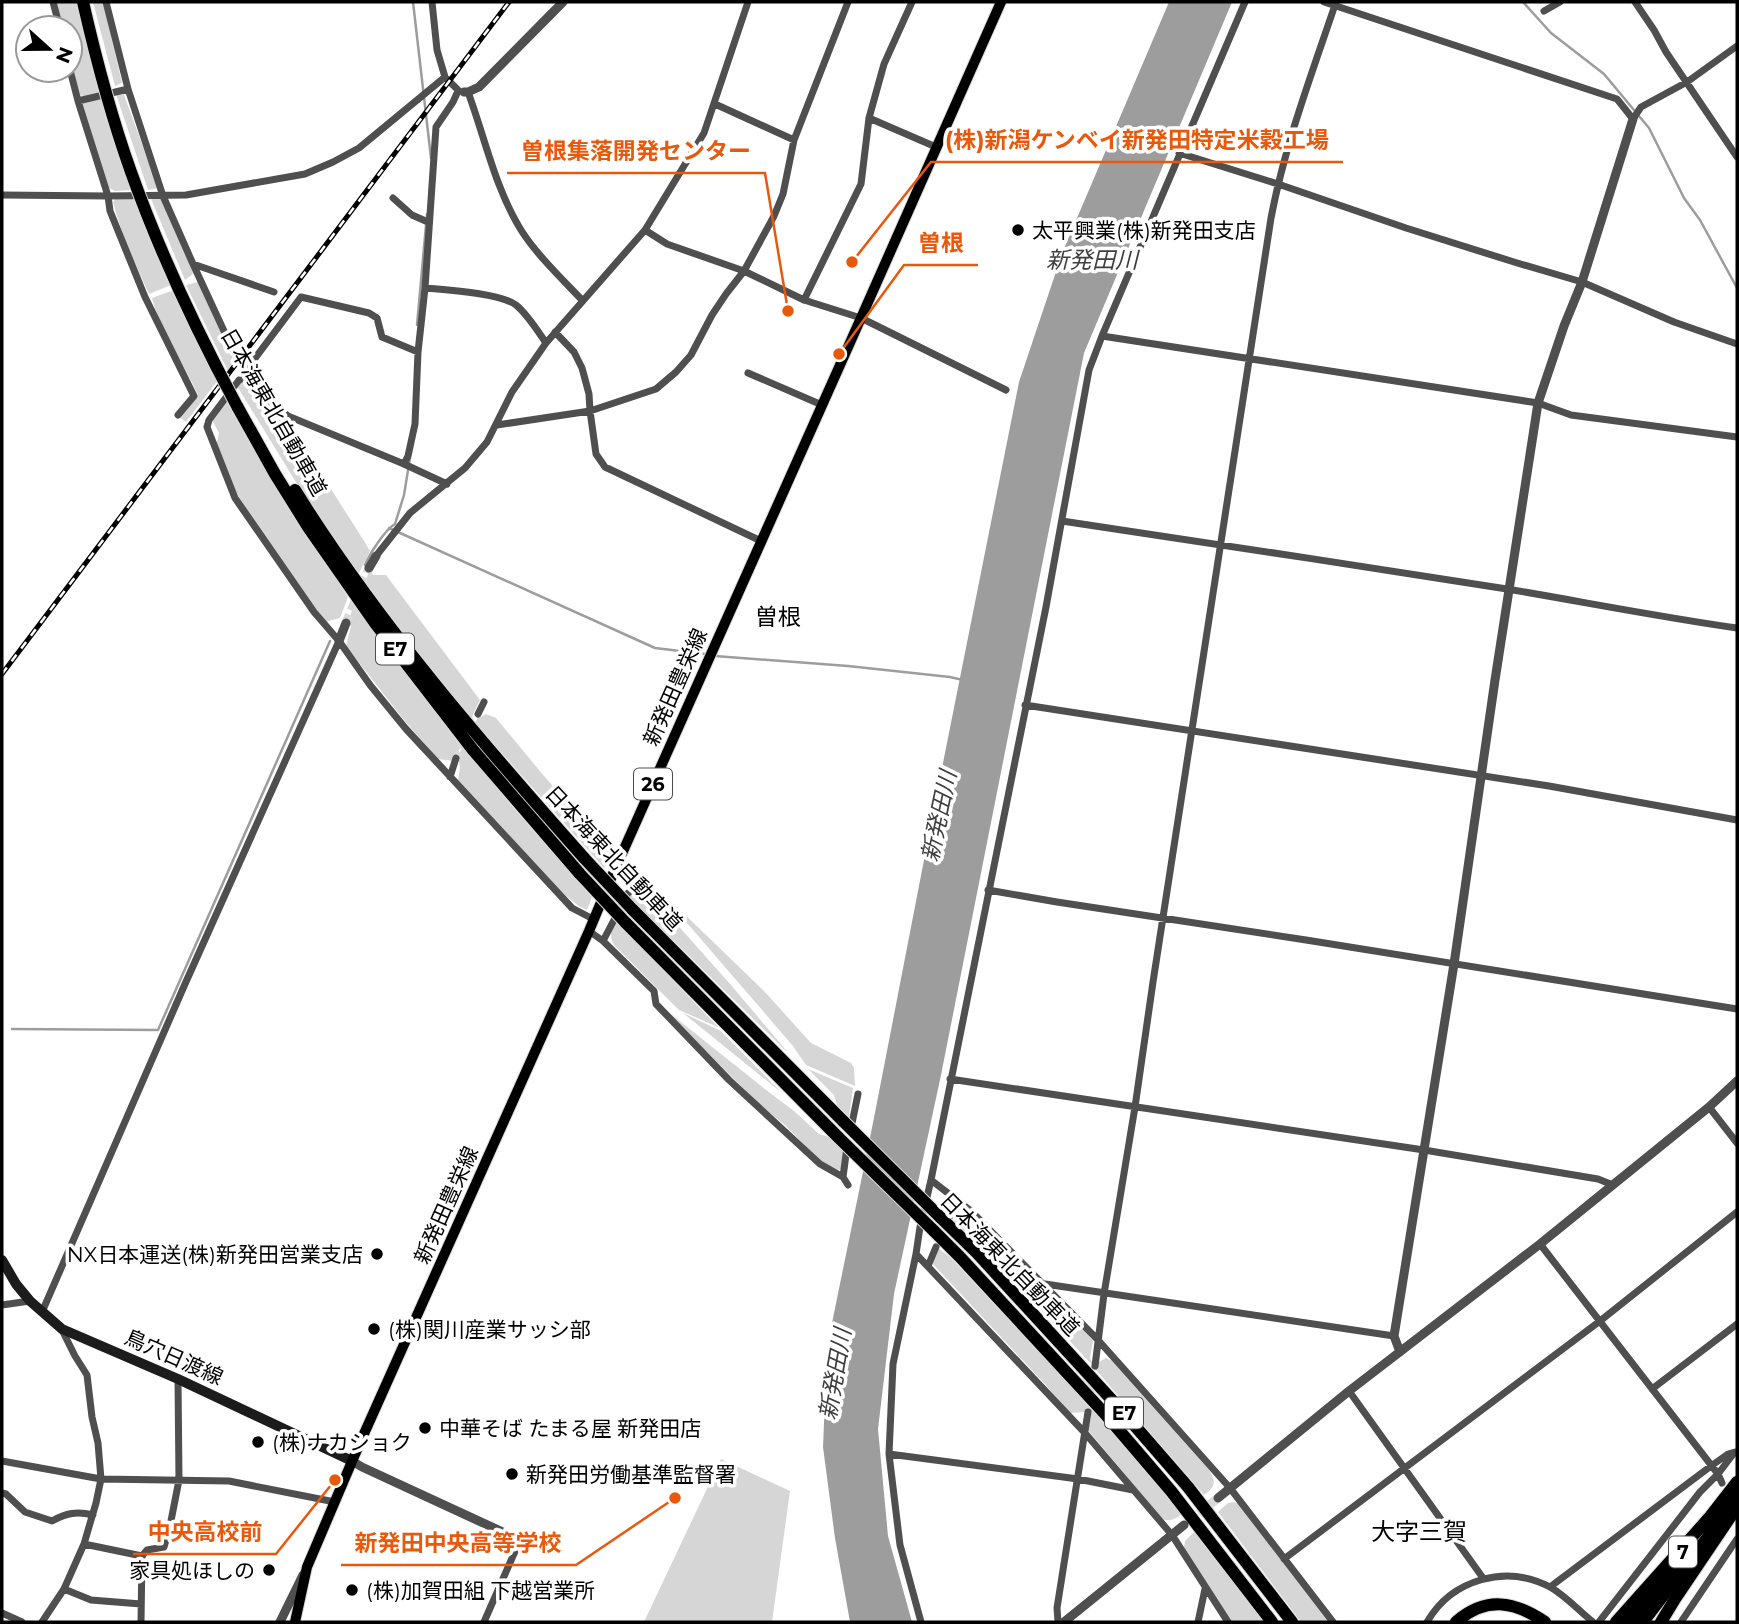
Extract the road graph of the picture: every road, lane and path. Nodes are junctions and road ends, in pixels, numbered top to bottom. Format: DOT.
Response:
graph roads {
  1 [pos="83,2"];
  2 [pos="89,2"];
  3 [pos="106,2"];
  4 [pos="432,2"];
  5 [pos="563,2"];
  6 [pos="748,2"];
  7 [pos="848,2"];
  8 [pos="912,2"];
  9 [pos="1001,2"];
  10 [pos="1245,2"];
  11 [pos="1324,2"];
  12 [pos="1560,2"];
  13 [pos="1635,2"];
  14 [pos="1335,3"];
  15 [pos="1544,11"];
  16 [pos="1737,46"];
  17 [pos="444,78"];
  18 [pos="1687,82"];
  19 [pos="74,84"];
  20 [pos="128,89"];
  21 [pos="463,92"];
  22 [pos="78,101"];
  23 [pos="715,104"];
  24 [pos="869,118"];
  25 [pos="1633,119"];
  26 [pos="794,140"];
  27 [pos="936,147"];
  28 [pos="1179,153"];
  29 [pos="1737,157"];
  30 [pos="1278,184"];
  31 [pos="2,195"];
  32 [pos="108,196"];
  33 [pos="163,196"];
  34 [pos="393,198"];
  35 [pos="428,222"];
  36 [pos="645,230"];
  37 [pos="193,264"];
  38 [pos="744,271"];
  39 [pos="1582,282"];
  40 [pos="425,288"];
  41 [pos="274,292"];
  42 [pos="582,300"];
  43 [pos="804,300"];
  44 [pos="861,318"];
  45 [pos="555,332"];
  46 [pos="1102,336"];
  47 [pos="547,343"];
  48 [pos="230,344"];
  49 [pos="1737,344"];
  50 [pos="418,352"];
  51 [pos="1250,357"];
  52 [pos="748,373"];
  53 [pos="247,377"];
  54 [pos="1006,390"];
  55 [pos="1538,403"];
  56 [pos="239,405"];
  57 [pos="822,405"];
  58 [pos="590,411"];
  59 [pos="178,415"];
  60 [pos="497,425"];
  61 [pos="1737,437"];
  62 [pos="404,464"];
  63 [pos="447,484"];
  64 [pos="1062,521"];
  65 [pos="761,541"];
  66 [pos="1221,544"];
  67 [pos="376,556"];
  68 [pos="369,568"];
  69 [pos="1510,590"];
  70 [pos="346,623"];
  71 [pos="1737,628"];
  72 [pos="339,641"];
  73 [pos="484,702"];
  74 [pos="1025,705"];
  75 [pos="478,714"];
  76 [pos="1192,730"];
  77 [pos="456,758"];
  78 [pos="1481,775"];
  79 [pos="450,776"];
  80 [pos="1737,820"];
  81 [pos="620,858"];
  82 [pos="642,883"];
  83 [pos="988,890"];
  84 [pos="652,892"];
  85 [pos="1163,918"];
  86 [pos="593,919"];
  87 [pos="589,931"];
  88 [pos="603,941"];
  89 [pos="1454,964"];
  90 [pos="1737,1009"];
  91 [pos="950,1079"];
  92 [pos="1737,1081"];
  93 [pos="858,1094"];
  94 [pos="1135,1107"];
  95 [pos="1709,1107"];
  96 [pos="1737,1143"];
  97 [pos="1424,1150"];
  98 [pos="843,1177"];
  99 [pos="931,1180"];
  100 [pos="848,1185"];
  101 [pos="1613,1185"];
  102 [pos="960,1203"];
  103 [pos="1737,1212"];
  104 [pos="946,1216"];
  105 [pos="1539,1244"];
  106 [pos="936,1247"];
  107 [pos="916,1254"];
  108 [pos="2,1260"];
  109 [pos="928,1266"];
  110 [pos="1043,1284"];
  111 [pos="1104,1294"];
  112 [pos="30,1301"];
  113 [pos="2,1305"];
  114 [pos="42,1312"];
  115 [pos="1600,1321"];
  116 [pos="1737,1324"];
  117 [pos="62,1329"];
  118 [pos="1394,1336"];
  119 [pos="1098,1340"];
  120 [pos="1400,1352"];
  121 [pos="1096,1366"];
  122 [pos="178,1379"];
  123 [pos="1652,1389"];
  124 [pos="1349,1391"];
  125 [pos="1088,1412"];
  126 [pos="1085,1433"];
  127 [pos="1736,1450"];
  128 [pos="889,1454"];
  129 [pos="2,1461"];
  130 [pos="352,1461"];
  131 [pos="1711,1466"];
  132 [pos="1404,1468"];
  133 [pos="1718,1474"];
  134 [pos="101,1479"];
  135 [pos="179,1479"];
  136 [pos="1078,1479"];
  137 [pos="1737,1482"];
  138 [pos="1722,1483"];
  139 [pos="1230,1488"];
  140 [pos="1133,1490"];
  141 [pos="2,1493"];
  142 [pos="1218,1498"];
  143 [pos="1737,1499"];
  144 [pos="335,1502"];
  145 [pos="1737,1507"];
  146 [pos="93,1515"];
  147 [pos="1708,1519"];
  148 [pos="1184,1525"];
  149 [pos="1172,1535"];
  150 [pos="1737,1539"];
  151 [pos="520,1541"];
  152 [pos="84,1544"];
  153 [pos="142,1556"];
  154 [pos="1284,1559"];
  155 [pos="307,1567"];
  156 [pos="1483,1578"];
  157 [pos="1550,1587"];
  158 [pos="1205,1588"];
  159 [pos="64,1589"];
  160 [pos="141,1604"];
  161 [pos="2,1613"];
  162 [pos="22,1622"];
  163 [pos="42,1622"];
  164 [pos="141,1622"];
  165 [pos="280,1622"];
  166 [pos="295,1622"];
  167 [pos="484,1622"];
  168 [pos="920,1622"];
  169 [pos="1058,1622"];
  170 [pos="1064,1622"];
  171 [pos="1198,1622"];
  172 [pos="1228,1622"];
  173 [pos="1272,1622"];
  174 [pos="1292,1622"];
  175 [pos="1332,1622"];
  176 [pos="1427,1622"];
  177 [pos="1457,1622"];
  178 [pos="1468,1622"];
  179 [pos="1533,1622"];
  180 [pos="1545,1622"];
  181 [pos="1593,1622"];
  182 [pos="1600,1622"];
  183 [pos="1616,1622"];
  184 [pos="1630,1622"];
  185 [pos="1643,1622"];
  186 [pos="1661,1622"];
  187 [pos="1681,1622"];
  1 -- 56 [label="highway, 日本海東北自動車道 / E7, bridge"];
  2 -- 56 [label="highway, 日本海東北自動車道 / E7"];
  3 -- 20 [label="street"];
  4 -- 17 [label="street"];
  5 -- 21 [label="street"];
  6 -- 23 [label="street"];
  7 -- 26 [label="street"];
  8 -- 24 [label="street"];
  9 -- 27 [label="main road, 新発田豊栄線 / 26"];
  10 -- 28 [label="street"];
  11 -- 14 [label="street"];
  12 -- 15 [label="street"];
  13 -- 18 [label="street"];
  14 -- 25 [label="street"];
  14 -- 30 [label="street"];
  16 -- 18 [label="street"];
  17 -- 21 [label="street"];
  17 -- 33 [label="street"];
  18 -- 25 [label="street"];
  18 -- 29 [label="street"];
  19 -- 22 [label="street"];
  20 -- 22 [label="street"];
  20 -- 33 [label="street"];
  21 -- 35 [label="street"];
  21 -- 42 [label="street"];
  22 -- 32 [label="street"];
  23 -- 26 [label="street"];
  23 -- 36 [label="street"];
  24 -- 27 [label="street"];
  24 -- 43 [label="street"];
  25 -- 39 [label="street"];
  26 -- 38 [label="street"];
  27 -- 44 [label="main road, 新発田豊栄線 / 26"];
  28 -- 30 [label="street"];
  28 -- 46 [label="street"];
  30 -- 39 [label="street"];
  30 -- 51 [label="street"];
  31 -- 32 [label="street"];
  32 -- 33 [label="street"];
  32 -- 59 [label="street"];
  33 -- 37 [label="street"];
  34 -- 35 [label="street"];
  35 -- 40 [label="street"];
  36 -- 38 [label="street"];
  36 -- 42 [label="street"];
  37 -- 41 [label="street"];
  37 -- 48 [label="street"];
  38 -- 43 [label="street"];
  38 -- 58 [label="street"];
  39 -- 49 [label="street"];
  39 -- 55 [label="street"];
  40 -- 47 [label="street"];
  40 -- 50 [label="street"];
  42 -- 45 [label="street"];
  43 -- 44 [label="street"];
  44 -- 54 [label="street"];
  44 -- 57 [label="main road, 新発田豊栄線 / 26"];
  45 -- 47 [label="street"];
  45 -- 58 [label="street"];
  46 -- 51 [label="street"];
  46 -- 64 [label="street"];
  47 -- 60 [label="street"];
  50 -- 53 [label="street"];
  50 -- 62 [label="street"];
  51 -- 55 [label="street"];
  51 -- 66 [label="street"];
  52 -- 57 [label="street"];
  53 -- 62 [label="street"];
  53 -- 72 [label="street"];
  55 -- 61 [label="street"];
  55 -- 69 [label="street"];
  56 -- 104 [label="highway, 日本海東北自動車道 / E7, bridge"];
  56 -- 173 [label="highway, 日本海東北自動車道 / E7, bridge"];
  57 -- 65 [label="main road, 新発田豊栄線 / 26"];
  58 -- 60 [label="street"];
  58 -- 65 [label="street"];
  60 -- 63 [label="street"];
  62 -- 63 [label="street"];
  63 -- 67 [label="street"];
  64 -- 66 [label="street"];
  64 -- 74 [label="street"];
  65 -- 81 [label="main road, 新発田豊栄線 / 26"];
  66 -- 69 [label="street"];
  66 -- 76 [label="street"];
  67 -- 68 [label="street"];
  69 -- 71 [label="street"];
  69 -- 78 [label="street"];
  70 -- 72 [label="street"];
  72 -- 79 [label="street"];
  72 -- 114 [label="street"];
  73 -- 75 [label="street"];
  74 -- 76 [label="street"];
  74 -- 83 [label="street"];
  76 -- 78 [label="street"];
  76 -- 85 [label="street"];
  77 -- 79 [label="street"];
  78 -- 80 [label="street"];
  78 -- 89 [label="street"];
  79 -- 86 [label="street"];
  81 -- 82 [label="street"];
  81 -- 86 [label="main road, 新発田豊栄線 / 26"];
  82 -- 84 [label="street"];
  82 -- 88 [label="street"];
  83 -- 85 [label="street"];
  83 -- 91 [label="street"];
  85 -- 89 [label="street"];
  85 -- 94 [label="street"];
  86 -- 87 [label="main road, 新発田豊栄線 / 26"];
  87 -- 88 [label="street"];
  87 -- 130 [label="main road, 新発田豊栄線 / 26"];
  88 -- 98 [label="street"];
  89 -- 90 [label="street"];
  89 -- 97 [label="street"];
  91 -- 94 [label="street"];
  91 -- 99 [label="street"];
  92 -- 95 [label="street"];
  93 -- 98 [label="street"];
  94 -- 97 [label="street"];
  94 -- 111 [label="street"];
  95 -- 96 [label="street"];
  95 -- 101 [label="street"];
  97 -- 101 [label="street"];
  97 -- 118 [label="street"];
  98 -- 100 [label="street"];
  99 -- 102 [label="street"];
  99 -- 107 [label="street"];
  101 -- 105 [label="street"];
  102 -- 104 [label="street"];
  102 -- 110 [label="street"];
  103 -- 115 [label="street"];
  104 -- 174 [label="highway, 日本海東北自動車道 / E7"];
  105 -- 115 [label="street"];
  105 -- 120 [label="street"];
  106 -- 109 [label="street"];
  107 -- 109 [label="street"];
  107 -- 128 [label="street"];
  108 -- 112 [label="main road, 鳥穴日渡線"];
  109 -- 126 [label="street"];
  110 -- 111 [label="street"];
  110 -- 119 [label="street"];
  111 -- 118 [label="street"];
  111 -- 119 [label="street"];
  112 -- 113 [label="street"];
  112 -- 114 [label="main road, 鳥穴日渡線"];
  114 -- 117 [label="main road, 鳥穴日渡線"];
  115 -- 123 [label="street"];
  115 -- 132 [label="street"];
  116 -- 123 [label="street"];
  117 -- 122 [label="main road, 鳥穴日渡線"];
  117 -- 134 [label="street"];
  118 -- 120 [label="street"];
  119 -- 121 [label="street"];
  119 -- 139 [label="street"];
  120 -- 124 [label="street"];
  122 -- 130 [label="main road, 鳥穴日渡線"];
  122 -- 135 [label="street"];
  123 -- 131 [label="street"];
  124 -- 132 [label="street"];
  124 -- 139 [label="street"];
  125 -- 126 [label="street"];
  126 -- 136 [label="street"];
  126 -- 140 [label="street"];
  127 -- 131 [label="street"];
  127 -- 133 [label="street"];
  128 -- 136 [label="street"];
  128 -- 168 [label="street"];
  129 -- 134 [label="street"];
  130 -- 144 [label="main road, 新発田豊栄線 / 26"];
  130 -- 151 [label="street"];
  131 -- 133 [label="street"];
  131 -- 157 [label="street"];
  132 -- 154 [label="street"];
  132 -- 156 [label="street"];
  133 -- 138 [label="street"];
  133 -- 182 [label="street"];
  134 -- 135 [label="street"];
  134 -- 146 [label="street"];
  135 -- 144 [label="street"];
  135 -- 153 [label="street"];
  136 -- 140 [label="street"];
  136 -- 169 [label="street"];
  137 -- 147 [label="highway, 7"];
  139 -- 142 [label="street"];
  139 -- 154 [label="street"];
  140 -- 149 [label="street"];
  141 -- 146 [label="street"];
  143 -- 185 [label="highway, 7"];
  144 -- 155 [label="main road, 新発田豊栄線 / 26"];
  145 -- 186 [label="highway"];
  146 -- 152 [label="street"];
  147 -- 183 [label="highway"];
  147 -- 184 [label="highway, 7"];
  148 -- 149 [label="street"];
  149 -- 158 [label="street"];
  149 -- 170 [label="street"];
  150 -- 187 [label="street"];
  151 -- 167 [label="street"];
  152 -- 153 [label="street"];
  152 -- 159 [label="street"];
  153 -- 160 [label="street"];
  154 -- 175 [label="street"];
  155 -- 165 [label="street"];
  155 -- 166 [label="main road, 新発田豊栄線 / 26"];
  156 -- 157 [label="street"];
  156 -- 176 [label="street"];
  157 -- 181 [label="street"];
  158 -- 171 [label="street"];
  158 -- 172 [label="street"];
  159 -- 160 [label="street"];
  159 -- 163 [label="street"];
  160 -- 164 [label="street"];
  161 -- 162 [label="street"];
  177 -- 180 [label="highway"];
  178 -- 179 [label="highway"];
}
